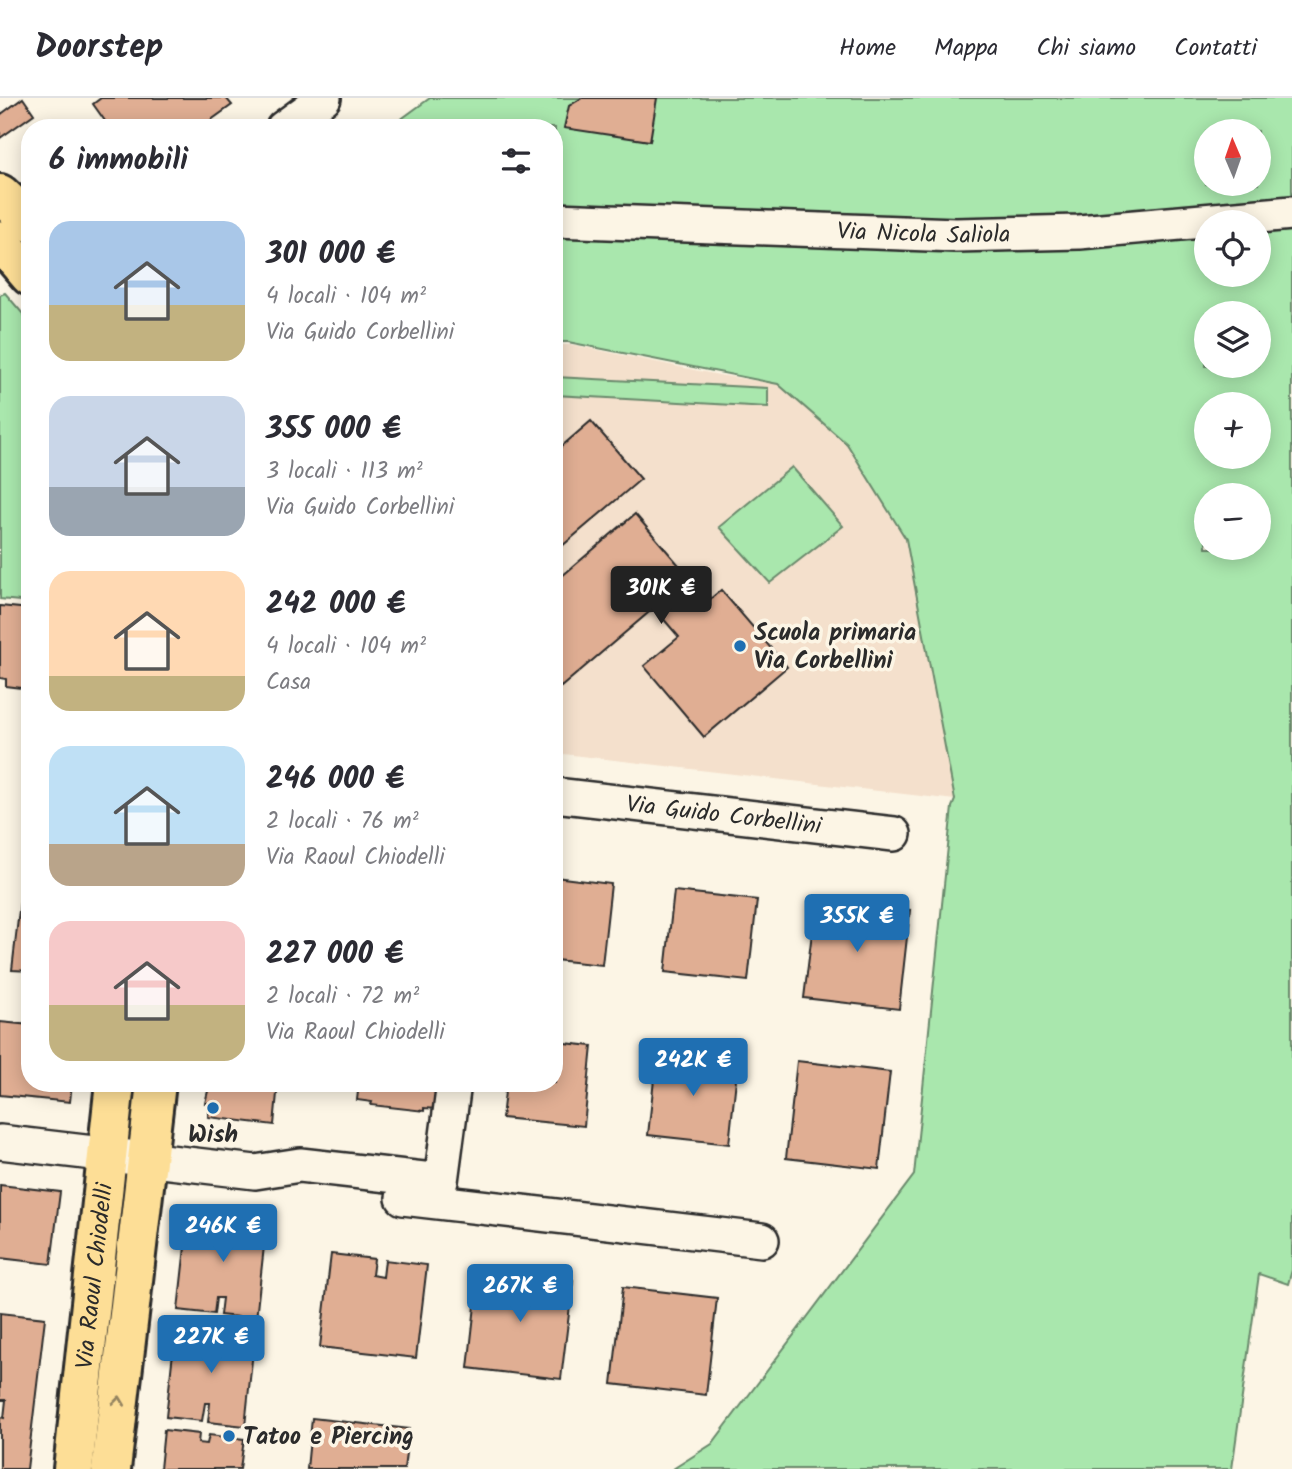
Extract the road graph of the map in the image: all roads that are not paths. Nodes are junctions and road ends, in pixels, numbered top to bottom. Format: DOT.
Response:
graph roads {
  1 [pos="324,98"];
  2 [pos="296,119"];
  3 [pos="0,194"];
  4 [pos="1292,213"];
  5 [pos="21,214"];
  6 [pos="563,220"];
  7 [pos="0,241"];
  8 [pos="21,266"];
  9 [pos="563,796"];
  10 [pos="894,834"];
  11 [pos="114,1092"];
  12 [pos="155,1092"];
  13 [pos="453,1092"];
  14 [pos="0,1142"];
  15 [pos="107,1154"];
  16 [pos="147,1160"];
  17 [pos="255,1172"];
  18 [pos="762,1240"];
  19 [pos="73,1469"];
  20 [pos="111,1469"];
  1 -- 2 [label="street"];
  3 -- 5 [label="main road"];
  4 -- 6 [label="street, Via Nicola Saliola"];
  7 -- 8 [label="main road"];
  9 -- 10 [label="street, Via Guido Corbellini"];
  11 -- 15 [label="main road, Via Raoul Chiodelli"];
  12 -- 16 [label="main road, Via Raoul Chiodelli"];
  13 -- 17 [label="street"];
  14 -- 15 [label="street"];
  15 -- 16 [label="street"];
  15 -- 19 [label="main road, Via Raoul Chiodelli"];
  16 -- 17 [label="street"];
  20 -- 16 [label="main road, Via Raoul Chiodelli, one-way"];
  17 -- 18 [label="street"];
}
